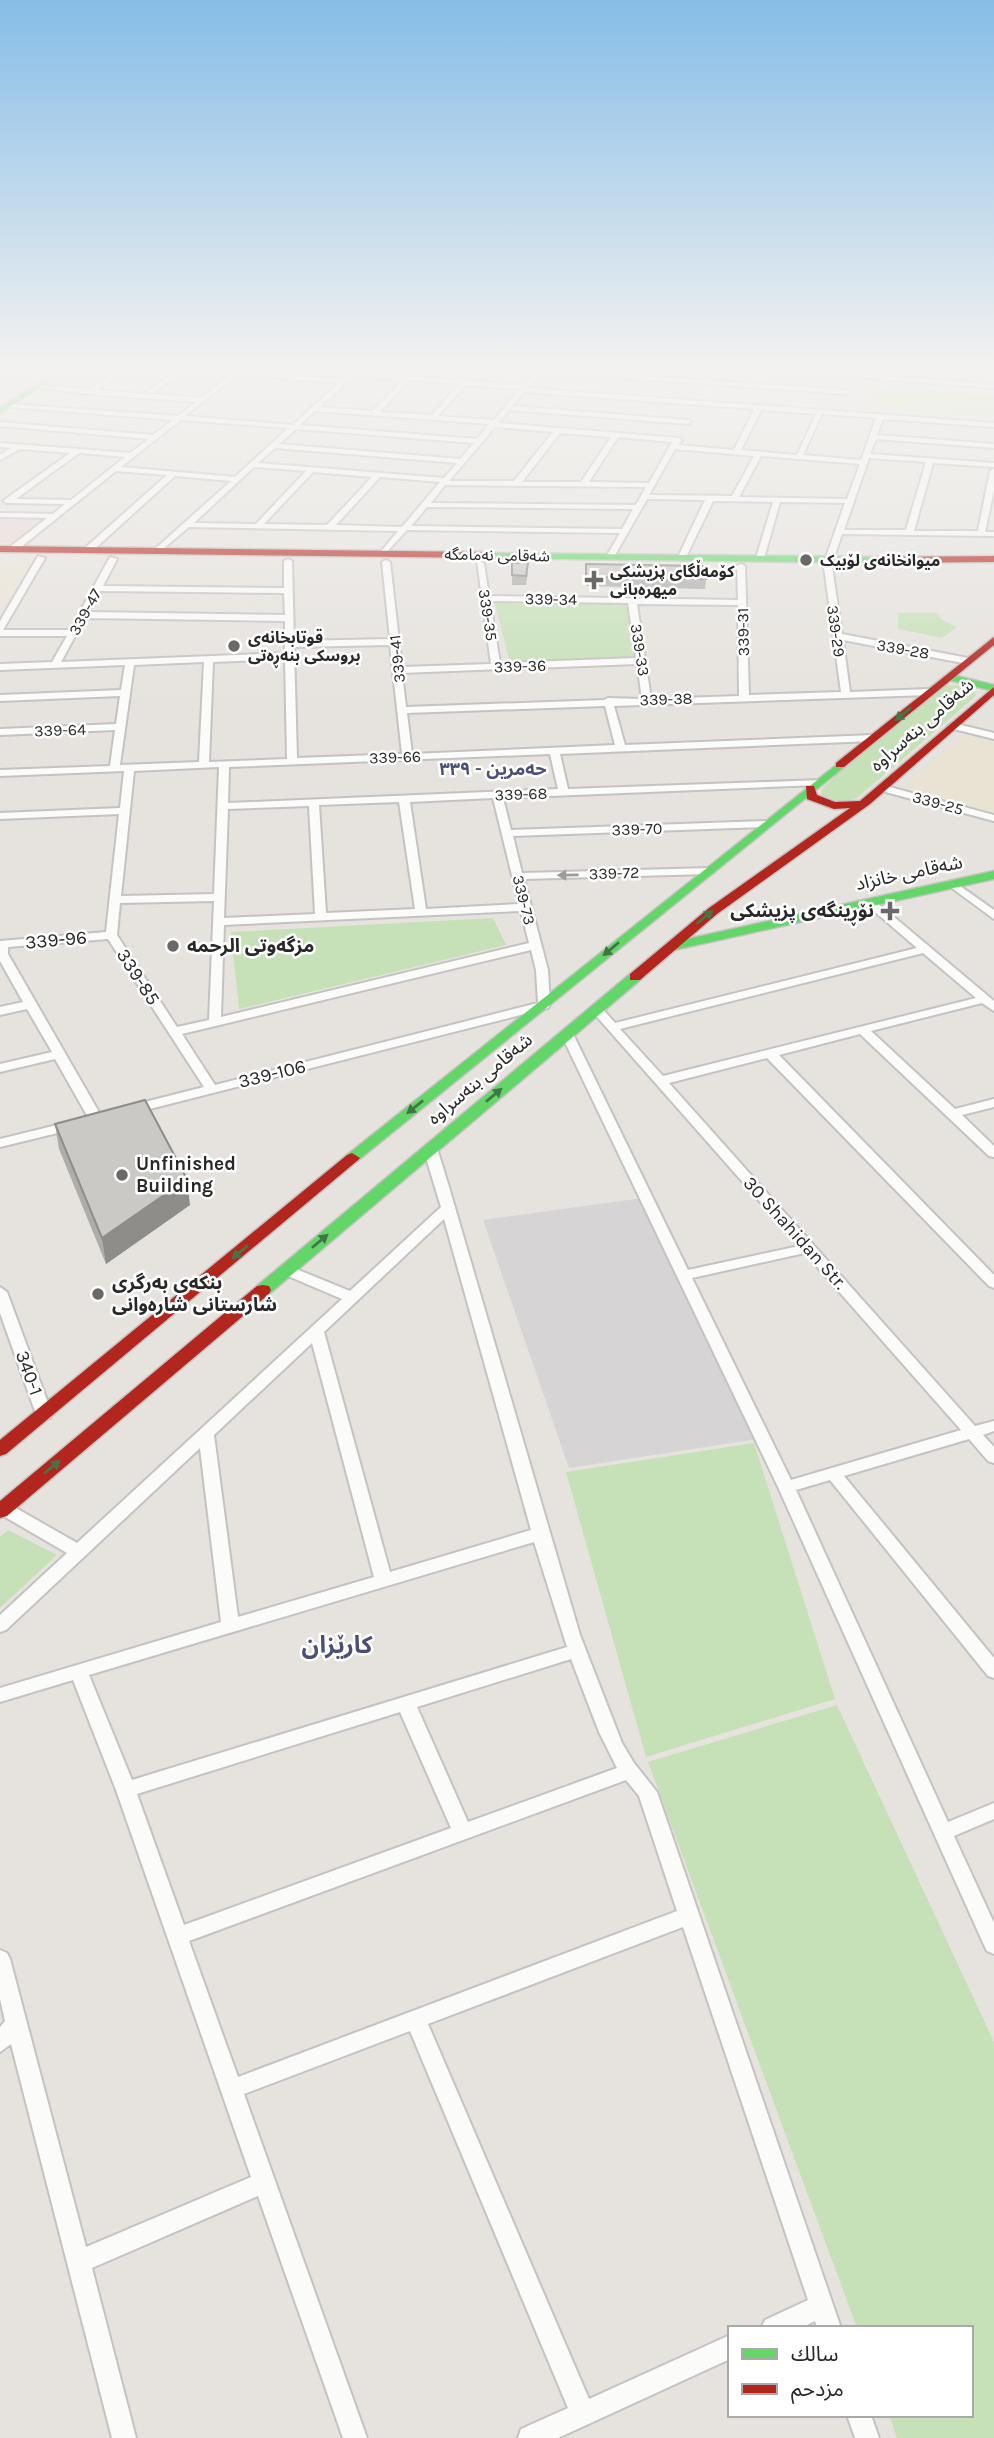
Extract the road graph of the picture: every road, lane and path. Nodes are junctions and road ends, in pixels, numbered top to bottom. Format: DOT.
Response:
graph roads {
  1 [pos="35,480"];
  2 [pos="101,480"];
  3 [pos="167,480"];
  4 [pos="236,480"];
  5 [pos="303,480"];
  6 [pos="374,480"];
  7 [pos="423,480"];
  8 [pos="519,480"];
  9 [pos="586,480"];
  10 [pos="655,480"];
  11 [pos="744,480"];
  12 [pos="857,480"];
  13 [pos="925,480"];
  14 [pos="992,480"];
  15 [pos="444,482"];
  16 [pos="516,484"];
  17 [pos="583,485"];
  18 [pos="652,485"];
  19 [pos="644,498"];
  20 [pos="710,499"];
  21 [pos="734,499"];
  22 [pos="777,500"];
  23 [pos="4,501"];
  24 [pos="849,501"];
  25 [pos="72,502"];
  26 [pos="424,505"];
  27 [pos="639,507"];
  28 [pos="0,515"];
  29 [pos="55,516"];
  30 [pos="187,525"];
  31 [pos="258,526"];
  32 [pos="330,527"];
  33 [pos="404,528"];
  34 [pos="625,531"];
  35 [pos="839,532"];
  36 [pos="909,533"];
  37 [pos="981,534"];
  38 [pos="994,534"];
  39 [pos="88,550"];
  40 [pos="158,551"];
  41 [pos="4,552"];
  42 [pos="223,556"];
  43 [pos="610,556"];
  44 [pos="681,557"];
  45 [pos="41,558"];
  46 [pos="384,558"];
  47 [pos="445,558"];
  48 [pos="760,558"];
  49 [pos="113,559"];
  50 [pos="994,559"];
  51 [pos="288,561"];
  52 [pos="480,563"];
  53 [pos="828,563"];
  54 [pos="741,566"];
  55 [pos="994,566"];
  56 [pos="98,588"];
  57 [pos="287,590"];
  58 [pos="485,598"];
  59 [pos="632,601"];
  60 [pos="742,603"];
  61 [pos="0,604"];
  62 [pos="15,604"];
  63 [pos="84,615"];
  64 [pos="288,618"];
  65 [pos="0,631"];
  66 [pos="74,633"];
  67 [pos="837,636"];
  68 [pos="994,640"];
  69 [pos="395,642"];
  70 [pos="288,644"];
  71 [pos="288,656"];
  72 [pos="209,659"];
  73 [pos="641,660"];
  74 [pos="968,661"];
  75 [pos="130,662"];
  76 [pos="55,665"];
  77 [pos="0,667"];
  78 [pos="496,667"];
  79 [pos="398,670"];
  80 [pos="949,677"];
  81 [pos="994,689"];
  82 [pos="929,692"];
  83 [pos="125,693"];
  84 [pos="846,694"];
  85 [pos="744,697"];
  86 [pos="0,698"];
  87 [pos="647,700"];
  88 [pos="608,701"];
  89 [pos="402,710"];
  90 [pos="953,726"];
  91 [pos="120,727"];
  92 [pos="0,732"];
  93 [pos="994,736"];
  94 [pos="873,738"];
  95 [pos="621,748"];
  96 [pos="554,751"];
  97 [pos="407,757"];
  98 [pos="292,762"];
  99 [pos="225,764"];
  100 [pos="204,765"];
  101 [pos="130,768"];
  102 [pos="114,769"];
  103 [pos="0,773"];
  104 [pos="814,785"];
  105 [pos="882,788"];
  106 [pos="564,793"];
  107 [pos="497,795"];
  108 [pos="404,799"];
  109 [pos="866,801"];
  110 [pos="314,803"];
  111 [pos="223,806"];
  112 [pos="125,811"];
  113 [pos="0,816"];
  114 [pos="994,818"];
  115 [pos="767,824"];
  116 [pos="507,833"];
  117 [pos="710,871"];
  118 [pos="518,876"];
  119 [pos="994,876"];
  120 [pos="953,884"];
  121 [pos="220,897"];
  122 [pos="115,900"];
  123 [pos="871,903"];
  124 [pos="526,907"];
  125 [pos="421,912"];
  126 [pos="994,916"];
  127 [pos="321,917"];
  128 [pos="219,922"];
  129 [pos="111,935"];
  130 [pos="536,945"];
  131 [pos="668,947"];
  132 [pos="1,949"];
  133 [pos="926,950"];
  134 [pos="989,1003"];
  135 [pos="31,1004"];
  136 [pos="544,1005"];
  137 [pos="597,1010"];
  138 [pos="0,1011"];
  139 [pos="215,1022"];
  140 [pos="612,1027"];
  141 [pos="862,1029"];
  142 [pos="174,1032"];
  143 [pos="567,1034"];
  144 [pos="770,1053"];
  145 [pos="59,1054"];
  146 [pos="0,1068"];
  147 [pos="660,1081"];
  148 [pos="212,1090"];
  149 [pos="994,1103"];
  150 [pos="952,1114"];
  151 [pos="109,1116"];
  152 [pos="0,1143"];
  153 [pos="430,1148"];
  154 [pos="994,1153"];
  155 [pos="448,1208"];
  156 [pos="809,1248"];
  157 [pos="286,1270"];
  158 [pos="684,1275"];
  159 [pos="994,1283"];
  160 [pos="0,1292"];
  161 [pos="351,1297"];
  162 [pos="316,1331"];
  163 [pos="44,1414"];
  164 [pos="994,1426"];
  165 [pos="972,1432"];
  166 [pos="206,1433"];
  167 [pos="0,1450"];
  168 [pos="994,1457"];
  169 [pos="833,1473"];
  170 [pos="786,1487"];
  171 [pos="1,1510"];
  172 [pos="539,1534"];
  173 [pos="79,1552"];
  174 [pos="384,1582"];
  175 [pos="0,1625"];
  176 [pos="230,1628"];
  177 [pos="576,1651"];
  178 [pos="994,1671"];
  179 [pos="79,1672"];
  180 [pos="0,1695"];
  181 [pos="405,1702"];
  182 [pos="627,1772"];
  183 [pos="126,1790"];
  184 [pos="994,1811"];
  185 [pos="943,1832"];
  186 [pos="463,1833"];
  187 [pos="689,1916"];
  188 [pos="178,1936"];
  189 [pos="994,1945"];
  190 [pos="0,1959"];
  191 [pos="416,2021"];
  192 [pos="17,2023"];
  193 [pos="0,2042"];
  194 [pos="232,2090"];
  195 [pos="265,2182"];
  196 [pos="79,2262"];
  197 [pos="825,2317"];
  198 [pos="782,2326"];
  199 [pos="728,2348"];
  200 [pos="583,2414"];
  201 [pos="860,2417"];
  202 [pos="124,2438"];
  203 [pos="355,2438"];
  204 [pos="530,2438"];
  205 [pos="867,2438"];
  1 -- 23 [label="street"];
  2 -- 25 [label="street"];
  3 -- 39 [label="street"];
  4 -- 30 [label="street"];
  5 -- 31 [label="street"];
  6 -- 32 [label="street"];
  7 -- 15 [label="street"];
  8 -- 16 [label="street"];
  9 -- 17 [label="street"];
  10 -- 18 [label="street"];
  11 -- 21 [label="street"];
  12 -- 24 [label="street"];
  13 -- 36 [label="street"];
  14 -- 37 [label="street"];
  15 -- 16 [label="street"];
  15 -- 26 [label="street"];
  16 -- 17 [label="street"];
  17 -- 18 [label="street"];
  18 -- 19 [label="street"];
  19 -- 20 [label="street"];
  19 -- 27 [label="street"];
  20 -- 21 [label="street"];
  20 -- 44 [label="street"];
  21 -- 22 [label="street"];
  22 -- 24 [label="street"];
  22 -- 48 [label="street"];
  23 -- 25 [label="street"];
  24 -- 35 [label="street"];
  25 -- 29 [label="street"];
  26 -- 27 [label="street"];
  26 -- 33 [label="street"];
  27 -- 34 [label="street"];
  28 -- 29 [label="street"];
  29 -- 41 [label="street"];
  30 -- 31 [label="street"];
  30 -- 40 [label="street"];
  31 -- 32 [label="street"];
  32 -- 33 [label="street"];
  33 -- 34 [label="street"];
  33 -- 46 [label="street"];
  34 -- 43 [label="street"];
  35 -- 36 [label="street"];
  35 -- 53 [label="street"];
  36 -- 37 [label="street"];
  37 -- 38 [label="street"];
  39 -- 40 [label="main road, شەقامی نەمامگە"];
  39 -- 41 [label="main road, شەقامی نەمامگە"];
  40 -- 42 [label="main road, شەقامی نەمامگە"];
  41 -- 45 [label="main road, شەقامی نەمامگە"];
  42 -- 46 [label="main road, شەقامی نەمامگە"];
  42 -- 49 [label="main road, شەقامی نەمامگە"];
  42 -- 51 [label="main road, شەقامی نەمامگە"];
  43 -- 44 [label="main road, شەقامی نەمامگە"];
  43 -- 47 [label="main road, شەقامی نەمامگە"];
  44 -- 48 [label="main road, شەقامی نەمامگە"];
  45 -- 49 [label="main road, شەقامی نەمامگە"];
  45 -- 62 [label="street"];
  46 -- 47 [label="main road, شەقامی نەمامگە"];
  46 -- 51 [label="main road, شەقامی نەمامگە"];
  46 -- 69 [label="street, 339-41"];
  47 -- 52 [label="main road, شەقامی نەمامگە"];
  48 -- 53 [label="main road, شەقامی نەمامگە"];
  49 -- 56 [label="street, 339-47"];
  50 -- 53 [label="main road, شەقامی نەمامگە"];
  51 -- 57 [label="street"];
  52 -- 54 [label="main road, شەقامی نەمامگە"];
  52 -- 58 [label="street, 339-35"];
  53 -- 54 [label="main road, شەقامی نەمامگە"];
  53 -- 55 [label="main road, شەقامی نەمامگە"];
  53 -- 67 [label="street, 339-29"];
  54 -- 60 [label="street, 339-31"];
  56 -- 57 [label="street"];
  56 -- 63 [label="street, 339-47"];
  57 -- 64 [label="street"];
  58 -- 59 [label="street, 339-34"];
  58 -- 78 [label="street, 339-35"];
  59 -- 60 [label="street, 339-34"];
  59 -- 73 [label="street, 339-33"];
  60 -- 85 [label="street, 339-31"];
  61 -- 62 [label="street"];
  62 -- 65 [label="street"];
  63 -- 64 [label="street"];
  63 -- 66 [label="street, 339-47"];
  64 -- 70 [label="street"];
  65 -- 66 [label="street"];
  66 -- 76 [label="street, 339-47"];
  67 -- 74 [label="street, 339-28"];
  67 -- 84 [label="street, 339-29"];
  68 -- 74 [label="main road, شەقامی بنەسراوە"];
  69 -- 70 [label="street"];
  69 -- 79 [label="street, 339-41"];
  70 -- 71 [label="street"];
  71 -- 72 [label="street"];
  71 -- 98 [label="street"];
  72 -- 75 [label="street"];
  72 -- 100 [label="street"];
  73 -- 78 [label="street, 339-36"];
  73 -- 87 [label="street, 339-33"];
  74 -- 80 [label="main road, شەقامی بنەسراوە"];
  75 -- 76 [label="street"];
  75 -- 83 [label="street"];
  76 -- 77 [label="street"];
  78 -- 79 [label="street, 339-36"];
  79 -- 89 [label="street, 339-41"];
  80 -- 81 [label="main road"];
  80 -- 82 [label="main road, شەقامی بنەسراوە"];
  81 -- 90 [label="main road, شەقامی بنەسراوە"];
  82 -- 84 [label="street, 339-38"];
  82 -- 94 [label="main road, شەقامی بنەسراوە, one-way"];
  83 -- 86 [label="street"];
  83 -- 91 [label="street"];
  84 -- 85 [label="street, 339-38"];
  85 -- 87 [label="street, 339-38"];
  87 -- 88 [label="street, 339-38"];
  88 -- 89 [label="street, 339-38"];
  88 -- 95 [label="street"];
  89 -- 97 [label="street, 339-41"];
  90 -- 93 [label="street"];
  90 -- 105 [label="main road, شەقامی بنەسراوە"];
  91 -- 92 [label="street, 339-64"];
  91 -- 102 [label="street"];
  94 -- 95 [label="street, 339-66"];
  94 -- 104 [label="main road, شەقامی بنەسراوە"];
  95 -- 96 [label="street, 339-66"];
  96 -- 97 [label="street, 339-66"];
  96 -- 106 [label="street"];
  97 -- 98 [label="street, 339-66"];
  98 -- 99 [label="street, 339-66"];
  99 -- 100 [label="street, 339-66"];
  99 -- 111 [label="street"];
  100 -- 101 [label="street, 339-66"];
  101 -- 102 [label="street, 339-66"];
  101 -- 112 [label="street, 339-85"];
  102 -- 103 [label="street, 339-66"];
  104 -- 106 [label="street, 339-68"];
  104 -- 109 [label="main road"];
  104 -- 115 [label="main road, شەقامی بنەسراوە"];
  105 -- 109 [label="main road, شەقامی بنەسراوە"];
  105 -- 114 [label="street, 339-25"];
  106 -- 107 [label="street, 339-68"];
  107 -- 108 [label="street, 339-68"];
  107 -- 116 [label="street, 339-73"];
  108 -- 110 [label="street, 339-68"];
  108 -- 125 [label="street"];
  131 -- 109 [label="main road, شەقامی بنەسراوە, one-way"];
  110 -- 111 [label="street, 339-68"];
  110 -- 127 [label="street"];
  111 -- 121 [label="street"];
  112 -- 113 [label="street"];
  112 -- 122 [label="street, 339-85"];
  115 -- 116 [label="street, 339-70"];
  115 -- 117 [label="main road, شەقامی بنەسراوە"];
  116 -- 118 [label="street, 339-73"];
  117 -- 118 [label="street, 339-72, one-way"];
  117 -- 136 [label="main road, شەقامی بنەسراوە, one-way"];
  118 -- 124 [label="street, 339-73"];
  119 -- 120 [label="main road, شەقامی خانزاد"];
  120 -- 123 [label="main road, شەقامی خانزاد"];
  120 -- 126 [label="street"];
  121 -- 122 [label="street"];
  121 -- 128 [label="street"];
  122 -- 129 [label="street, 339-85"];
  123 -- 131 [label="main road, شەقامی خانزاد"];
  123 -- 133 [label="street"];
  124 -- 125 [label="street"];
  124 -- 130 [label="street, 339-73"];
  125 -- 127 [label="street"];
  127 -- 128 [label="street"];
  128 -- 139 [label="street"];
  129 -- 132 [label="street, 339-96"];
  129 -- 142 [label="street, 339-85"];
  130 -- 136 [label="street, 339-73"];
  130 -- 139 [label="street"];
  131 -- 137 [label="main road, شەقامی بنەسراوە"];
  132 -- 135 [label="street"];
  133 -- 134 [label="street"];
  133 -- 140 [label="street"];
  134 -- 141 [label="street"];
  135 -- 138 [label="street"];
  135 -- 145 [label="street"];
  136 -- 148 [label="street, 339-106"];
  136 -- 163 [label="main road, شەقامی بنەسراوە, one-way"];
  137 -- 140 [label="street, 30 Shahidan Str."];
  137 -- 143 [label="main road, شەقامی بنەسراوە"];
  139 -- 142 [label="street"];
  140 -- 147 [label="street, 30 Shahidan Str."];
  141 -- 144 [label="street"];
  141 -- 150 [label="street"];
  142 -- 148 [label="street, 339-85"];
  153 -- 143 [label="main road, شەقامی بنەسراوە, one-way"];
  143 -- 158 [label="street"];
  144 -- 147 [label="street"];
  144 -- 159 [label="street"];
  145 -- 146 [label="street"];
  145 -- 151 [label="street"];
  147 -- 156 [label="street, 30 Shahidan Str."];
  148 -- 151 [label="street, 339-106"];
  149 -- 150 [label="street"];
  150 -- 154 [label="street"];
  151 -- 152 [label="street, 339-106"];
  153 -- 155 [label="street"];
  157 -- 153 [label="main road, شەقامی بنەسراوە, one-way"];
  155 -- 161 [label="street"];
  155 -- 172 [label="street"];
  156 -- 158 [label="street"];
  156 -- 165 [label="street, 30 Shahidan Str."];
  157 -- 161 [label="street"];
  171 -- 157 [label="main road, شەقامی بنەسراوە, one-way"];
  158 -- 170 [label="street"];
  160 -- 163 [label="street, 340-1"];
  161 -- 162 [label="street"];
  162 -- 166 [label="street"];
  162 -- 174 [label="street"];
  163 -- 167 [label="main road, شەقامی بنەسراوە"];
  164 -- 165 [label="street"];
  165 -- 168 [label="street, 30 Shahidan Str."];
  165 -- 169 [label="street"];
  166 -- 173 [label="street"];
  166 -- 176 [label="street"];
  169 -- 170 [label="street"];
  169 -- 178 [label="street"];
  170 -- 185 [label="street"];
  171 -- 173 [label="street"];
  172 -- 174 [label="street"];
  172 -- 177 [label="street"];
  173 -- 175 [label="street"];
  174 -- 176 [label="street"];
  176 -- 179 [label="street"];
  177 -- 181 [label="street"];
  177 -- 182 [label="street"];
  179 -- 180 [label="street"];
  179 -- 183 [label="street"];
  181 -- 183 [label="street"];
  181 -- 186 [label="street"];
  182 -- 186 [label="street"];
  182 -- 187 [label="street"];
  183 -- 188 [label="street"];
  184 -- 185 [label="street"];
  185 -- 189 [label="street"];
  186 -- 188 [label="street"];
  187 -- 191 [label="street"];
  187 -- 197 [label="street"];
  188 -- 194 [label="street"];
  190 -- 192 [label="street"];
  191 -- 194 [label="street"];
  191 -- 200 [label="street"];
  192 -- 193 [label="street"];
  192 -- 196 [label="street"];
  194 -- 195 [label="street"];
  195 -- 196 [label="street"];
  195 -- 203 [label="street"];
  196 -- 202 [label="street"];
  197 -- 198 [label="street"];
  199 -- 200 [label="street"];
  200 -- 204 [label="street"];
  201 -- 205 [label="street"];
}
